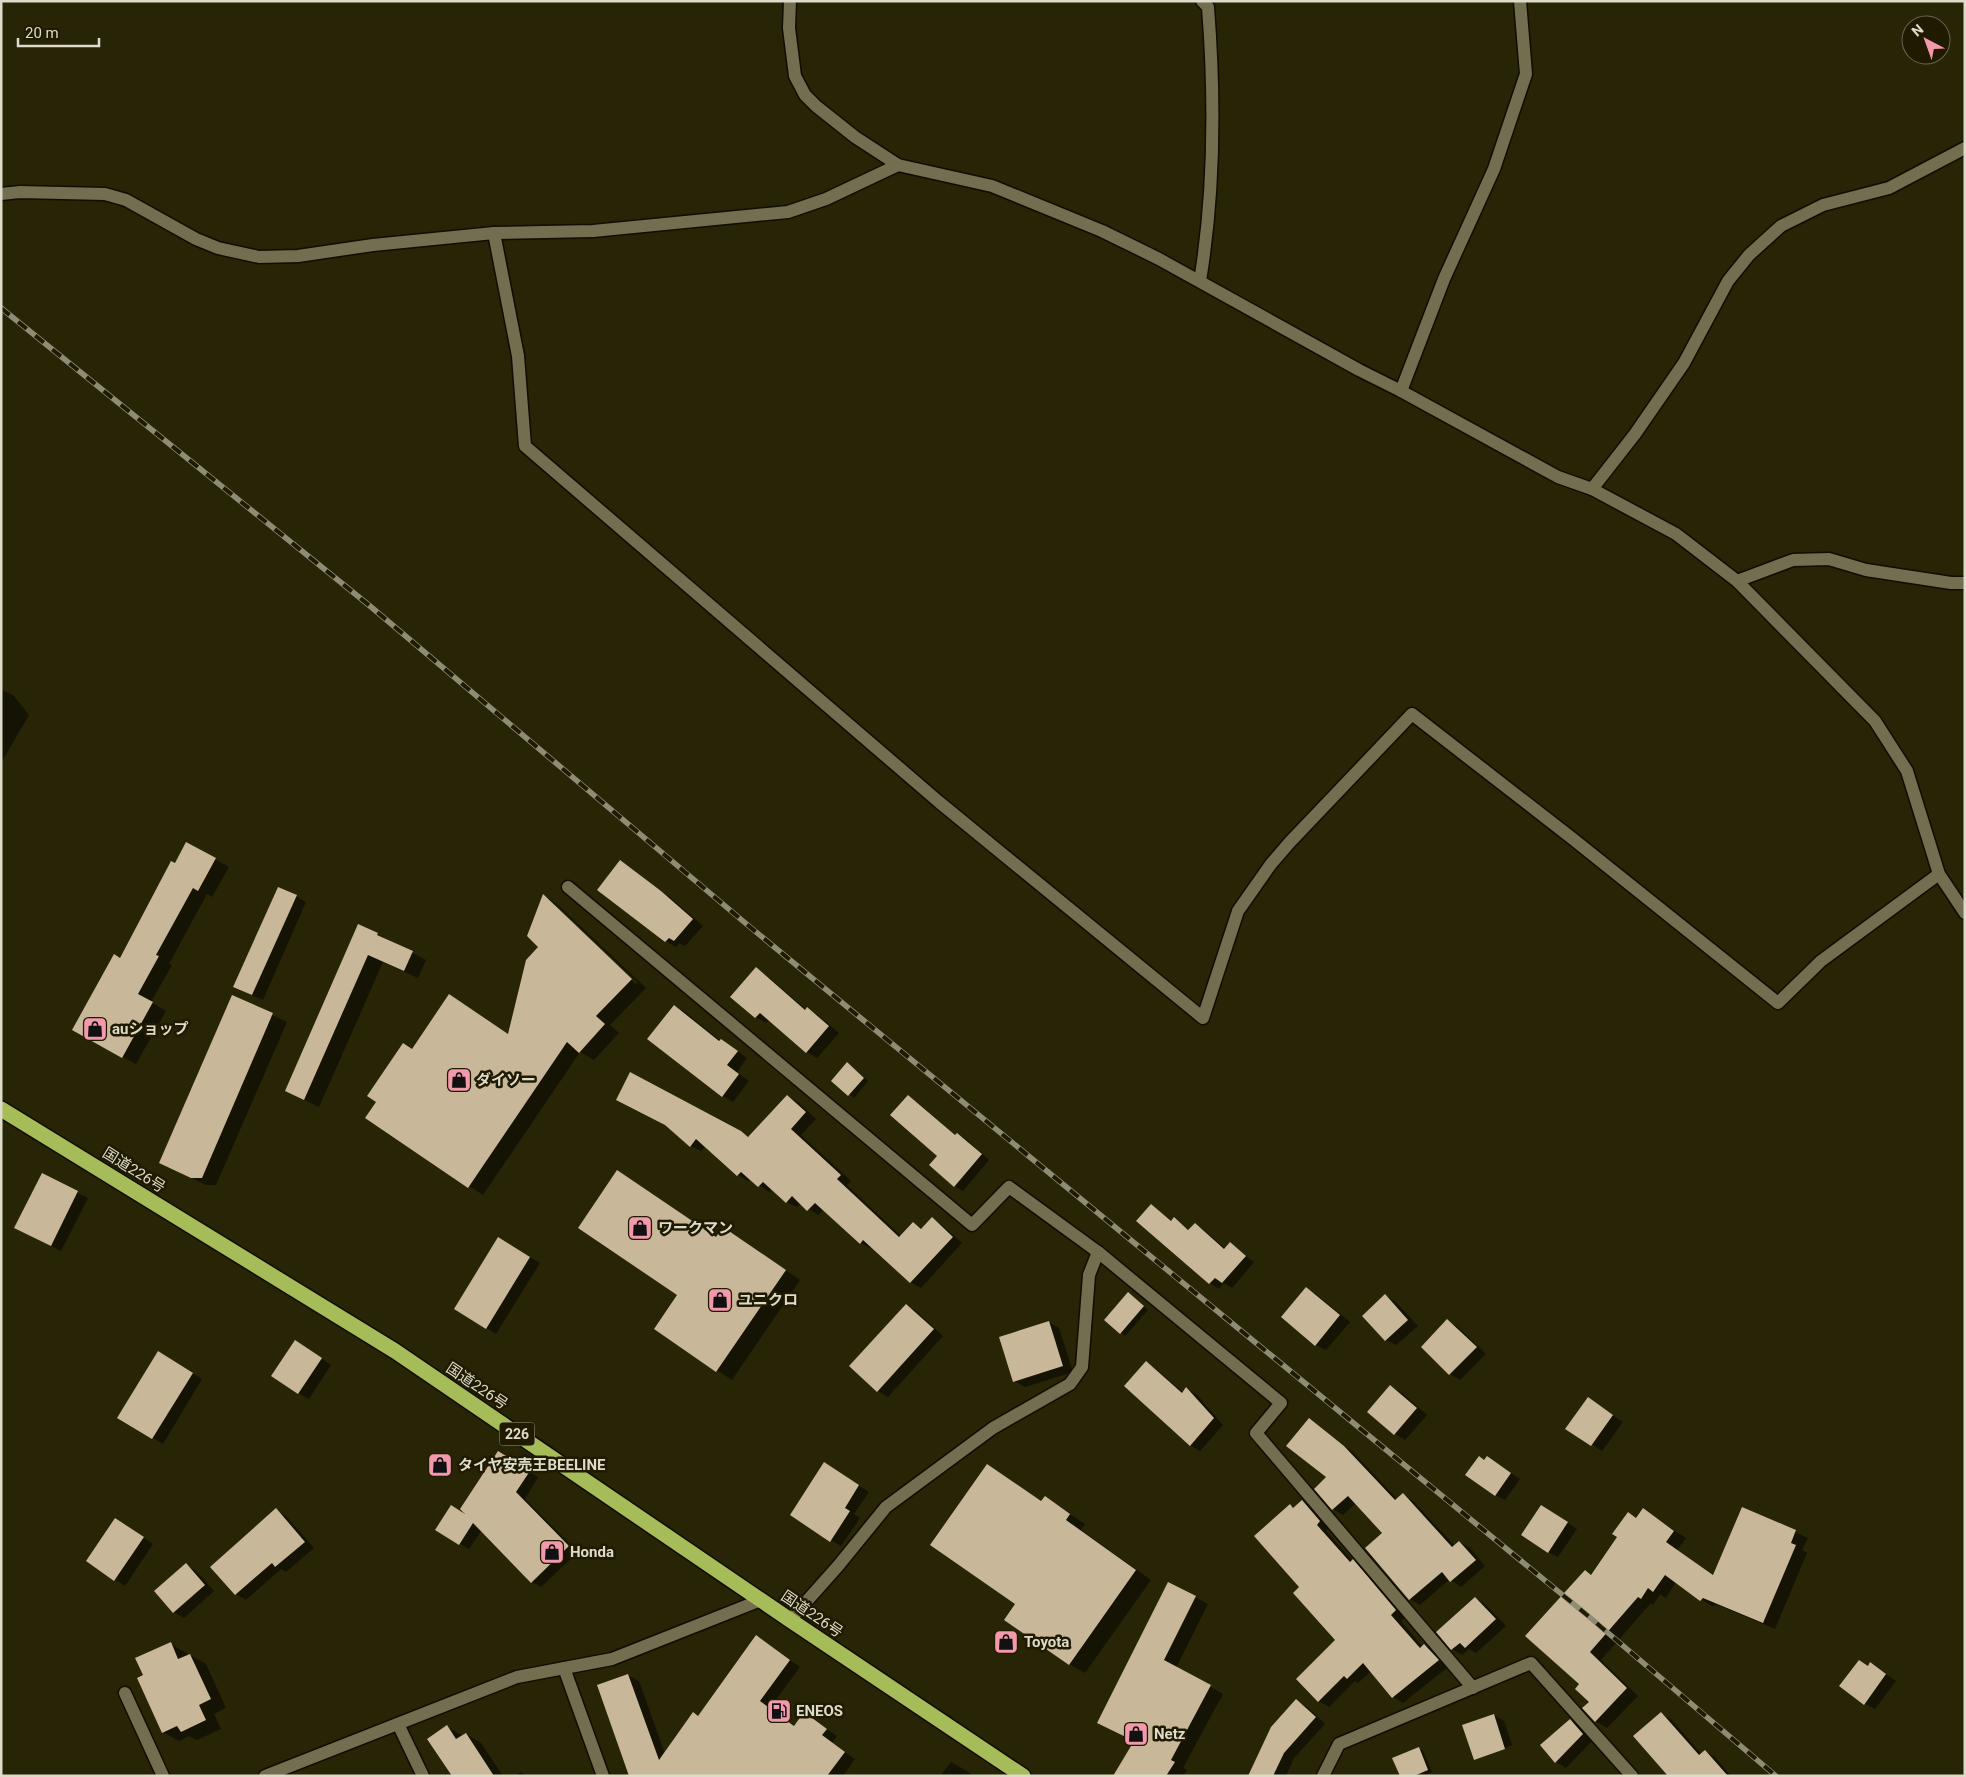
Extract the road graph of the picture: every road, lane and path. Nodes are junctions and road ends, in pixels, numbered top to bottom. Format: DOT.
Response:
graph roads {
  1 [pos="790,1"];
  2 [pos="1202,1"];
  3 [pos="1520,1"];
  4 [pos="1965,148"];
  5 [pos="898,165"];
  6 [pos="1,194"];
  7 [pos="494,233"];
  8 [pos="1200,281"];
  9 [pos="1401,391"];
  10 [pos="1592,489"];
  11 [pos="1737,581"];
  12 [pos="1965,583"];
  13 [pos="1939,874"];
  14 [pos="568,888"];
  15 [pos="1965,913"];
  16 [pos="1,1108"];
  17 [pos="1098,1252"];
  18 [pos="761,1600"];
  19 [pos="790,1620"];
  20 [pos="564,1668"];
  21 [pos="1473,1688"];
  22 [pos="125,1693"];
  23 [pos="398,1724"];
  24 [pos="164,1776"];
  25 [pos="265,1776"];
  26 [pos="423,1776"];
  27 [pos="603,1776"];
  28 [pos="1023,1776"];
  29 [pos="1323,1776"];
  30 [pos="1632,1776"];
  1 -- 5 [label="street"];
  2 -- 8 [label="street"];
  3 -- 9 [label="street"];
  4 -- 10 [label="street"];
  5 -- 7 [label="street"];
  5 -- 8 [label="street"];
  6 -- 7 [label="street"];
  7 -- 13 [label="street"];
  8 -- 9 [label="street"];
  9 -- 10 [label="street"];
  10 -- 11 [label="street"];
  11 -- 12 [label="street"];
  11 -- 13 [label="street"];
  13 -- 15 [label="street"];
  14 -- 17 [label="street"];
  16 -- 18 [label="highway, 国道226号 / 226"];
  17 -- 19 [label="street"];
  17 -- 21 [label="street"];
  18 -- 19 [label="highway, 国道226号 / 226"];
  18 -- 20 [label="street"];
  19 -- 28 [label="highway, 国道226号 / 226"];
  20 -- 23 [label="street"];
  20 -- 27 [label="street"];
  21 -- 29 [label="street"];
  21 -- 30 [label="street"];
  22 -- 24 [label="street"];
  23 -- 25 [label="street"];
  23 -- 26 [label="street"];
}
